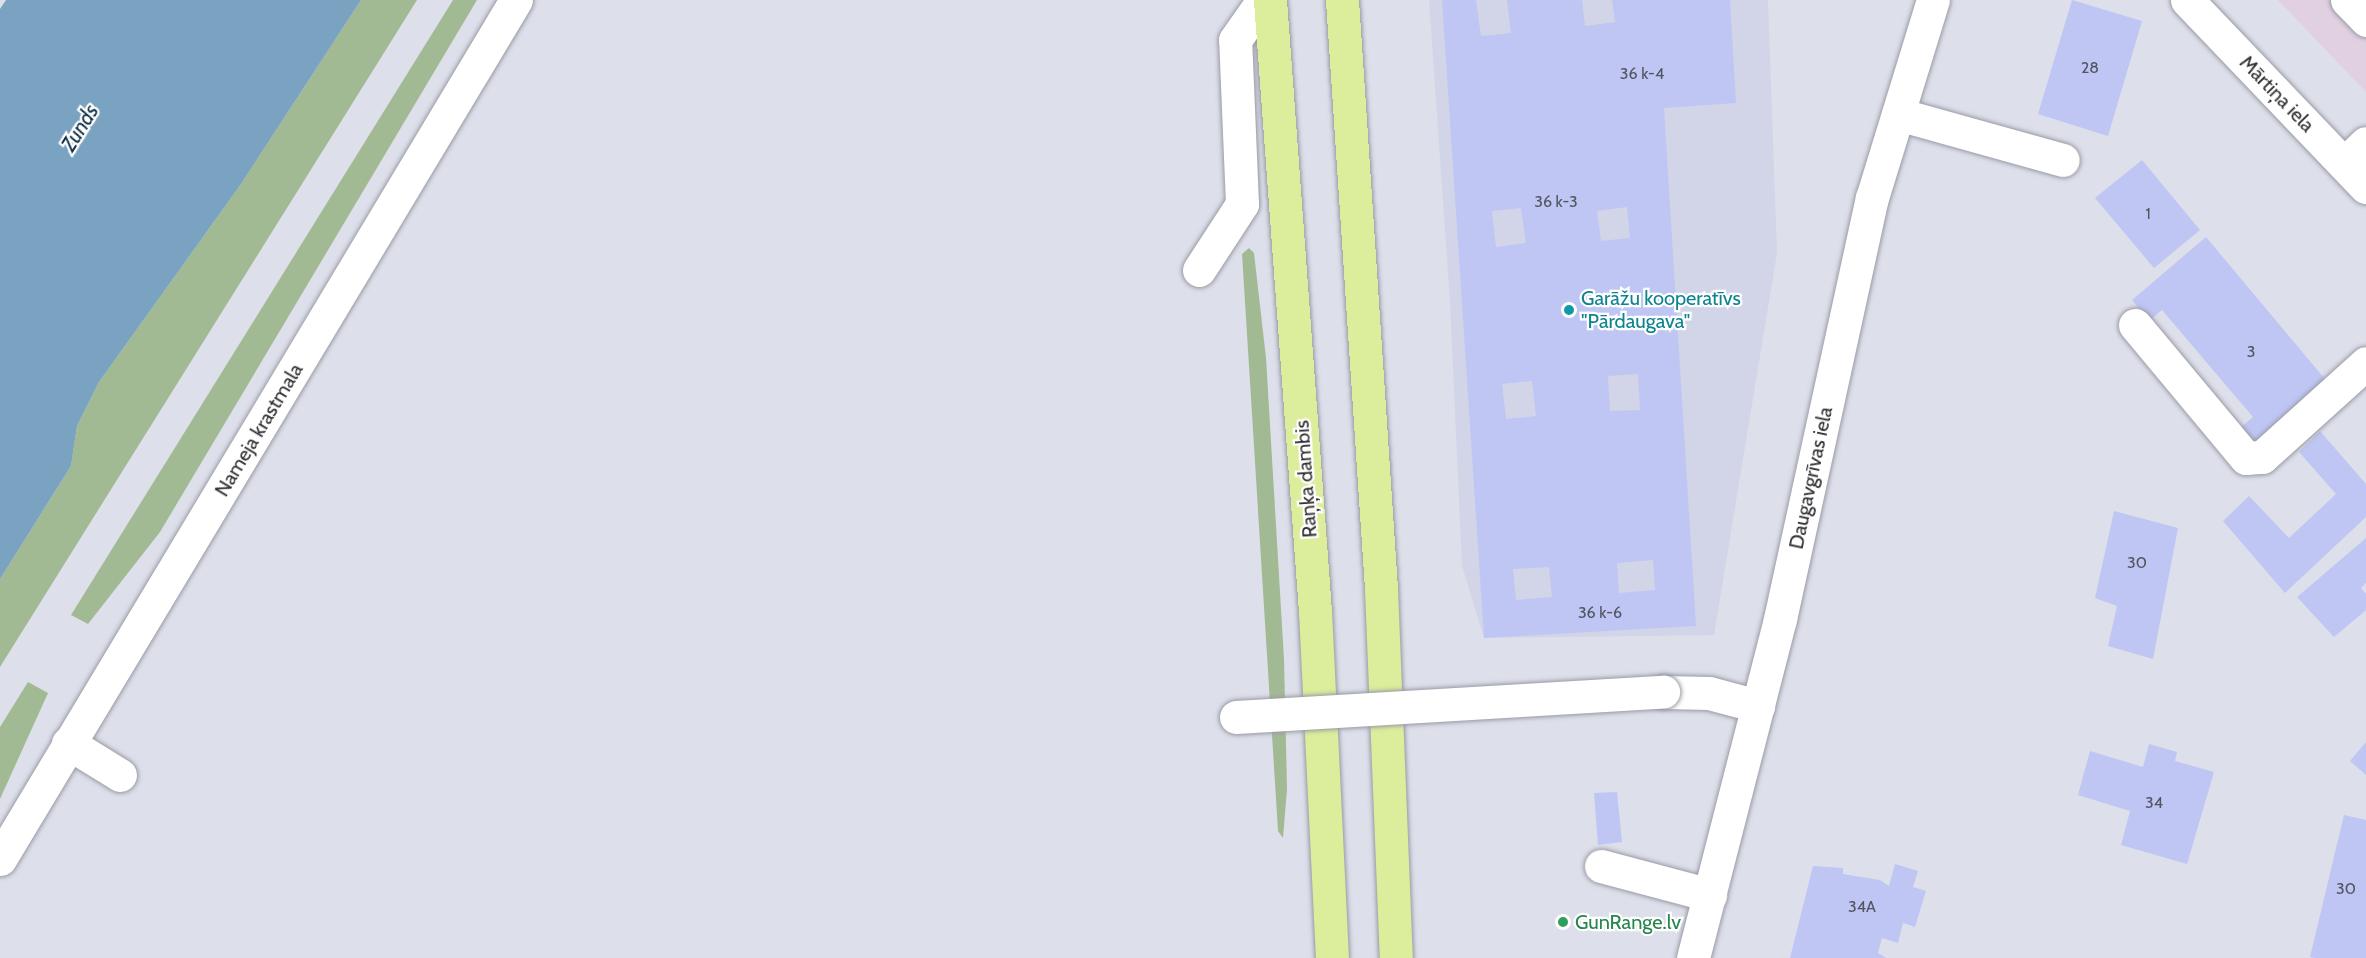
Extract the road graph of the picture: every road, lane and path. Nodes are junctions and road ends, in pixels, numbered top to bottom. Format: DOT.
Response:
graph roads {
  1 [pos="516,0"];
  2 [pos="1263,0"];
  3 [pos="1270,0"];
  4 [pos="1342,0"];
  5 [pos="1933,0"];
  6 [pos="2187,0"];
  7 [pos="2347,0"];
  8 [pos="2366,20"];
  9 [pos="1898,114"];
  10 [pos="2355,153"];
  11 [pos="2063,160"];
  12 [pos="2366,188"];
  13 [pos="1199,270"];
  14 [pos="2135,325"];
  15 [pos="2366,363"];
  16 [pos="1758,706"];
  17 [pos="1236,717"];
  18 [pos="68,743"];
  19 [pos="120,775"];
  20 [pos="0,859"];
  21 [pos="1601,866"];
  22 [pos="1710,895"];
  23 [pos="1332,958"];
  24 [pos="1396,958"];
  25 [pos="1693,958"];
  1 -- 18 [label="street, Nameja krastmala"];
  2 -- 13 [label="street"];
  3 -- 23 [label="main road, Raņķa dambis"];
  4 -- 24 [label="main road"];
  5 -- 9 [label="street, Daugavgrīvas iela"];
  6 -- 10 [label="street, Mārtiņa iela"];
  7 -- 8 [label="street"];
  9 -- 11 [label="street"];
  9 -- 16 [label="street, Daugavgrīvas iela"];
  10 -- 12 [label="street, Mārtiņa iela"];
  14 -- 15 [label="street"];
  16 -- 17 [label="street, bridge"];
  16 -- 22 [label="street, Daugavgrīvas iela"];
  18 -- 19 [label="street"];
  18 -- 20 [label="street, Nameja krastmala"];
  21 -- 22 [label="street"];
  22 -- 25 [label="street, Daugavgrīvas iela"];
}
